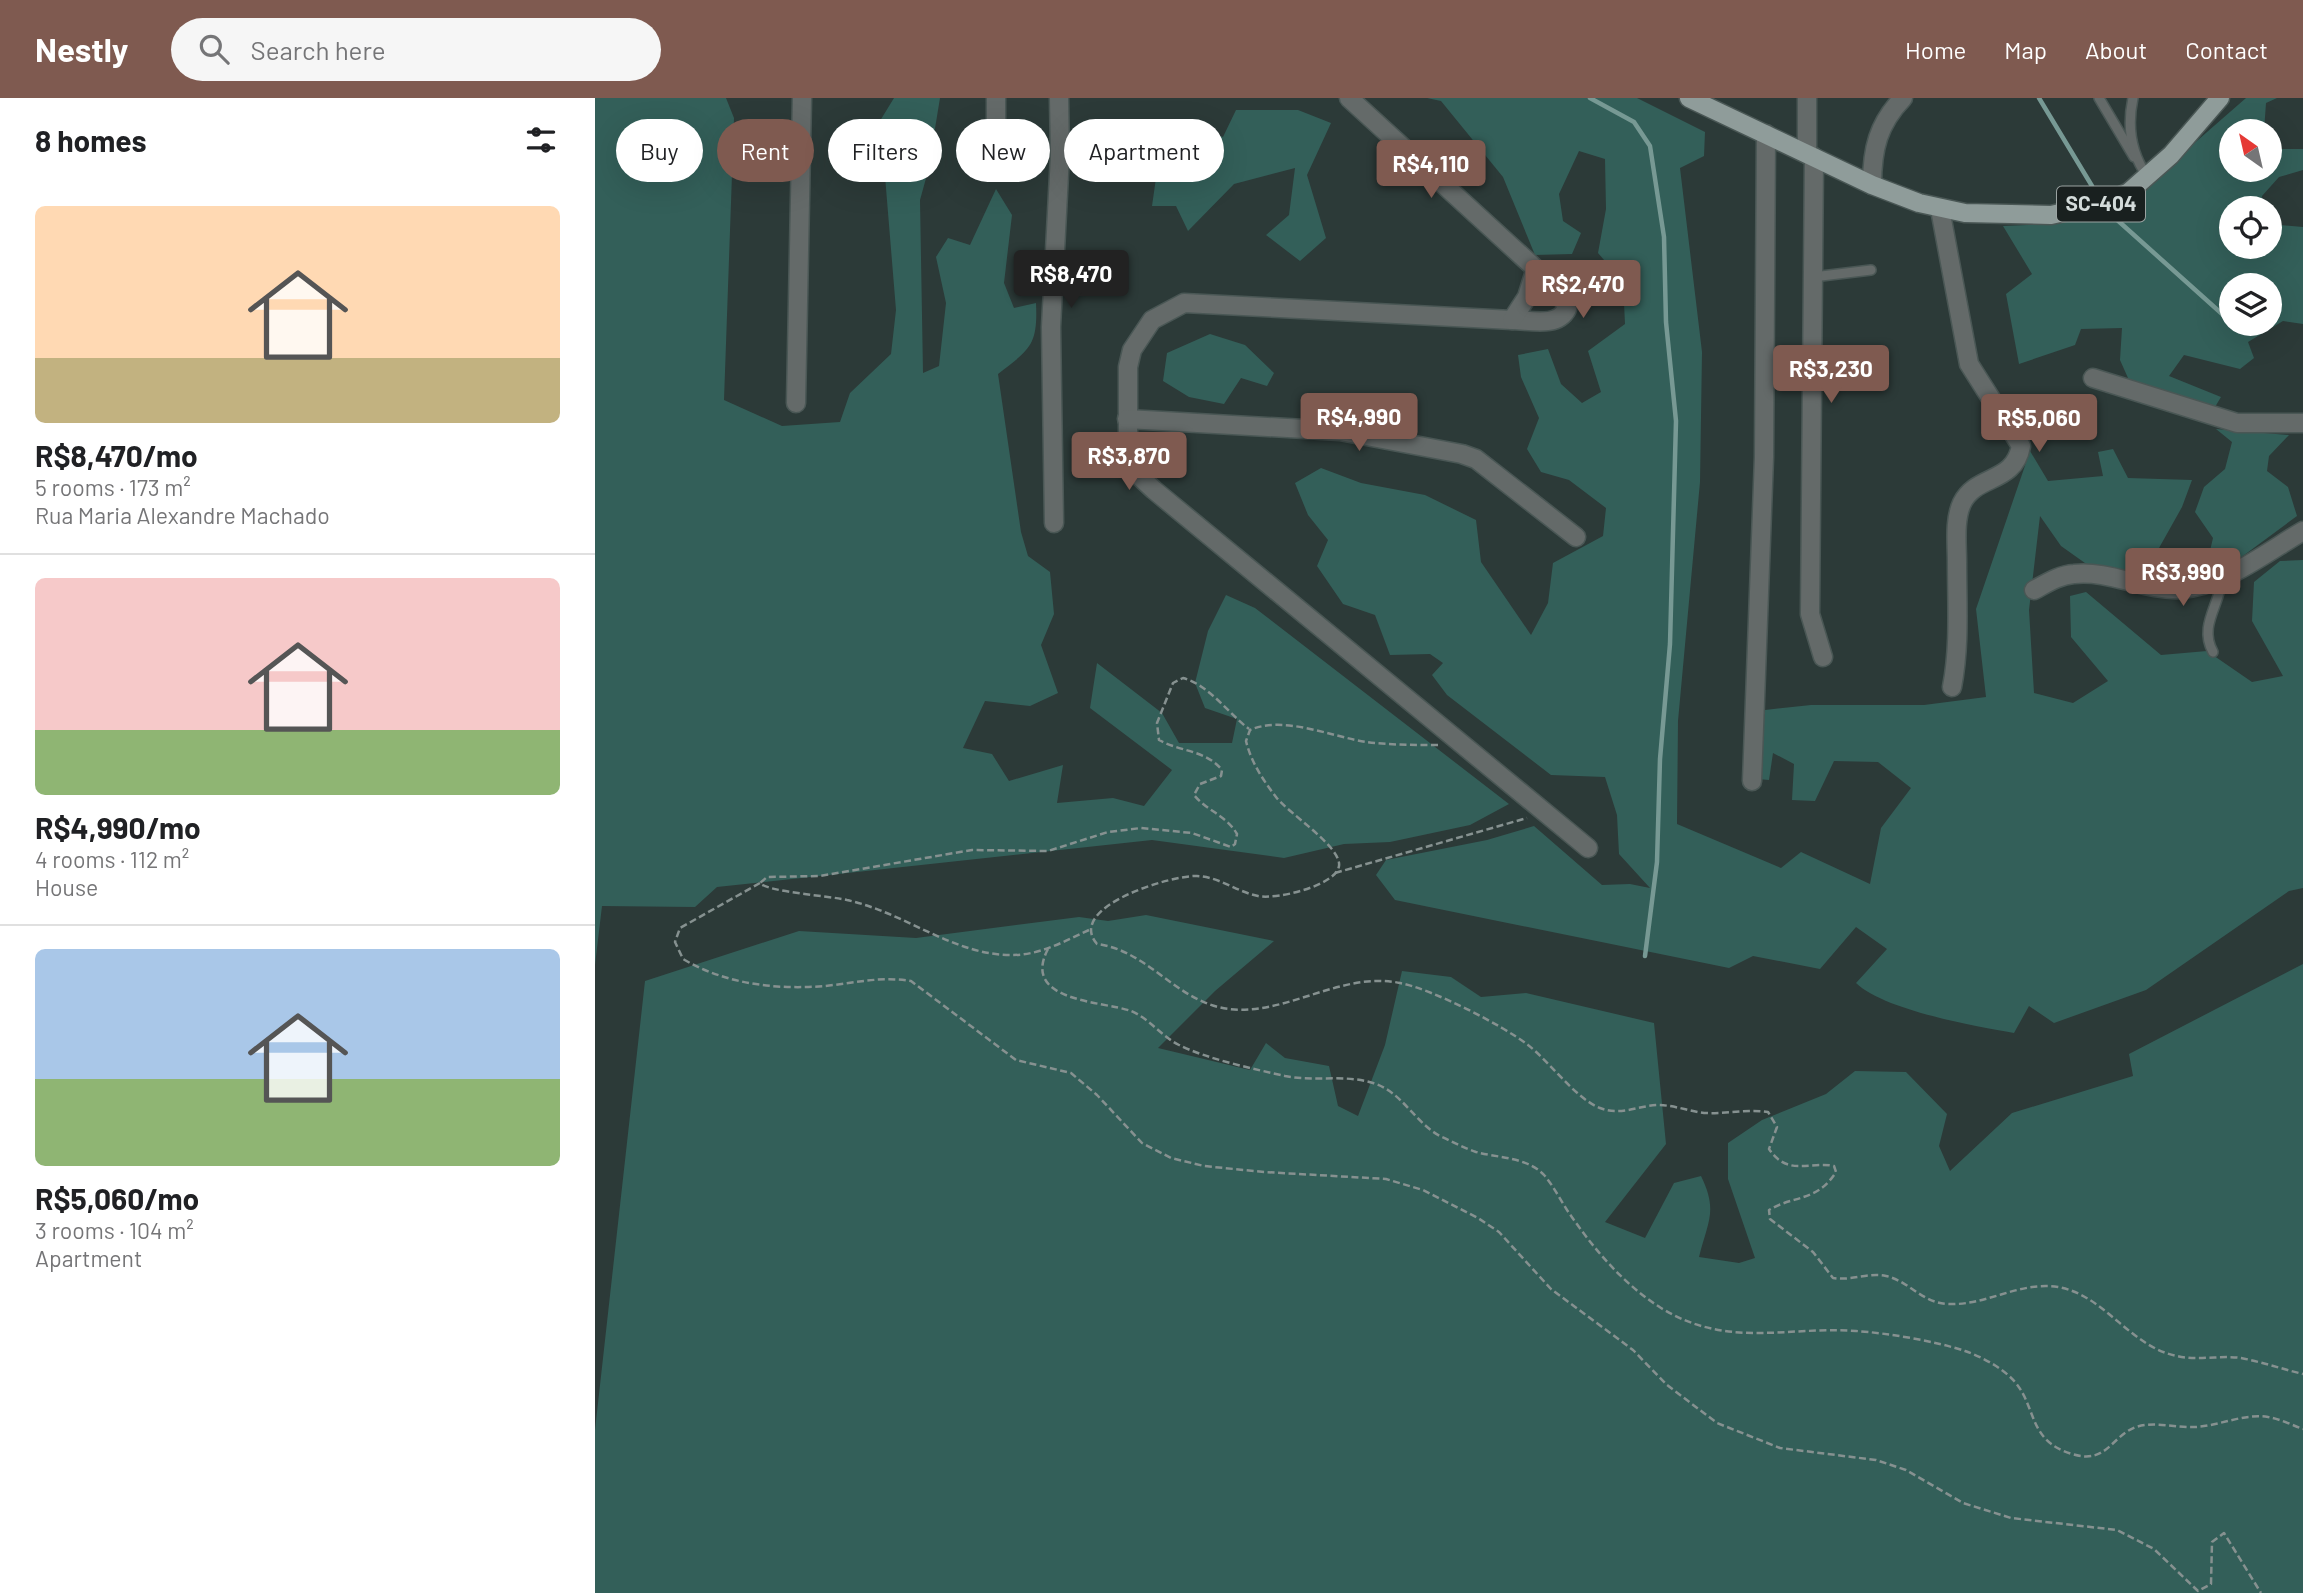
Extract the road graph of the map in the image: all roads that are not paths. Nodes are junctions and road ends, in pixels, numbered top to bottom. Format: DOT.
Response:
graph roads {
  1 [pos="802,98"];
  2 [pos="996,98"];
  3 [pos="1059,98"];
  4 [pos="1689,98"];
  5 [pos="1807,98"];
  6 [pos="1903,98"];
  7 [pos="2099,98"];
  8 [pos="2133,98"];
  9 [pos="2220,98"];
  10 [pos="1352,99"];
  11 [pos="996,119"];
  12 [pos="1766,134"];
  13 [pos="1810,156"];
  14 [pos="2134,158"];
  15 [pos="2148,178"];
  16 [pos="1872,184"];
  17 [pos="1940,209"];
  18 [pos="1871,270"];
  19 [pos="1535,271"];
  20 [pos="1813,277"];
  21 [pos="1512,320"];
  22 [pos="2093,378"];
  23 [pos="796,404"];
  24 [pos="1128,419"];
  25 [pos="2303,423"];
  26 [pos="1054,523"];
  27 [pos="2303,531"];
  28 [pos="1576,537"];
  29 [pos="2222,576"];
  30 [pos="2034,590"];
  31 [pos="2213,652"];
  32 [pos="1823,657"];
  33 [pos="1952,687"];
  34 [pos="1752,782"];
  35 [pos="1588,848"];
  1 -- 23 [label="street"];
  2 -- 11 [label="street"];
  3 -- 26 [label="street"];
  4 -- 12 [label="main road, SC-404"];
  5 -- 13 [label="street"];
  6 -- 16 [label="street"];
  7 -- 14 [label="lane"];
  8 -- 14 [label="lane"];
  9 -- 15 [label="main road, SC-404"];
  10 -- 19 [label="street"];
  12 -- 13 [label="main road, SC-404"];
  12 -- 34 [label="street"];
  13 -- 16 [label="main road, SC-404"];
  13 -- 20 [label="street"];
  14 -- 15 [label="lane"];
  15 -- 17 [label="main road, SC-404"];
  16 -- 17 [label="main road, SC-404"];
  17 -- 33 [label="street"];
  18 -- 20 [label="lane"];
  19 -- 21 [label="street"];
  19 -- 21 [label="street"];
  20 -- 32 [label="street"];
  21 -- 24 [label="street"];
  22 -- 25 [label="street"];
  24 -- 28 [label="street"];
  24 -- 35 [label="street"];
  27 -- 29 [label="street"];
  29 -- 30 [label="street"];
  29 -- 31 [label="lane"];
}
